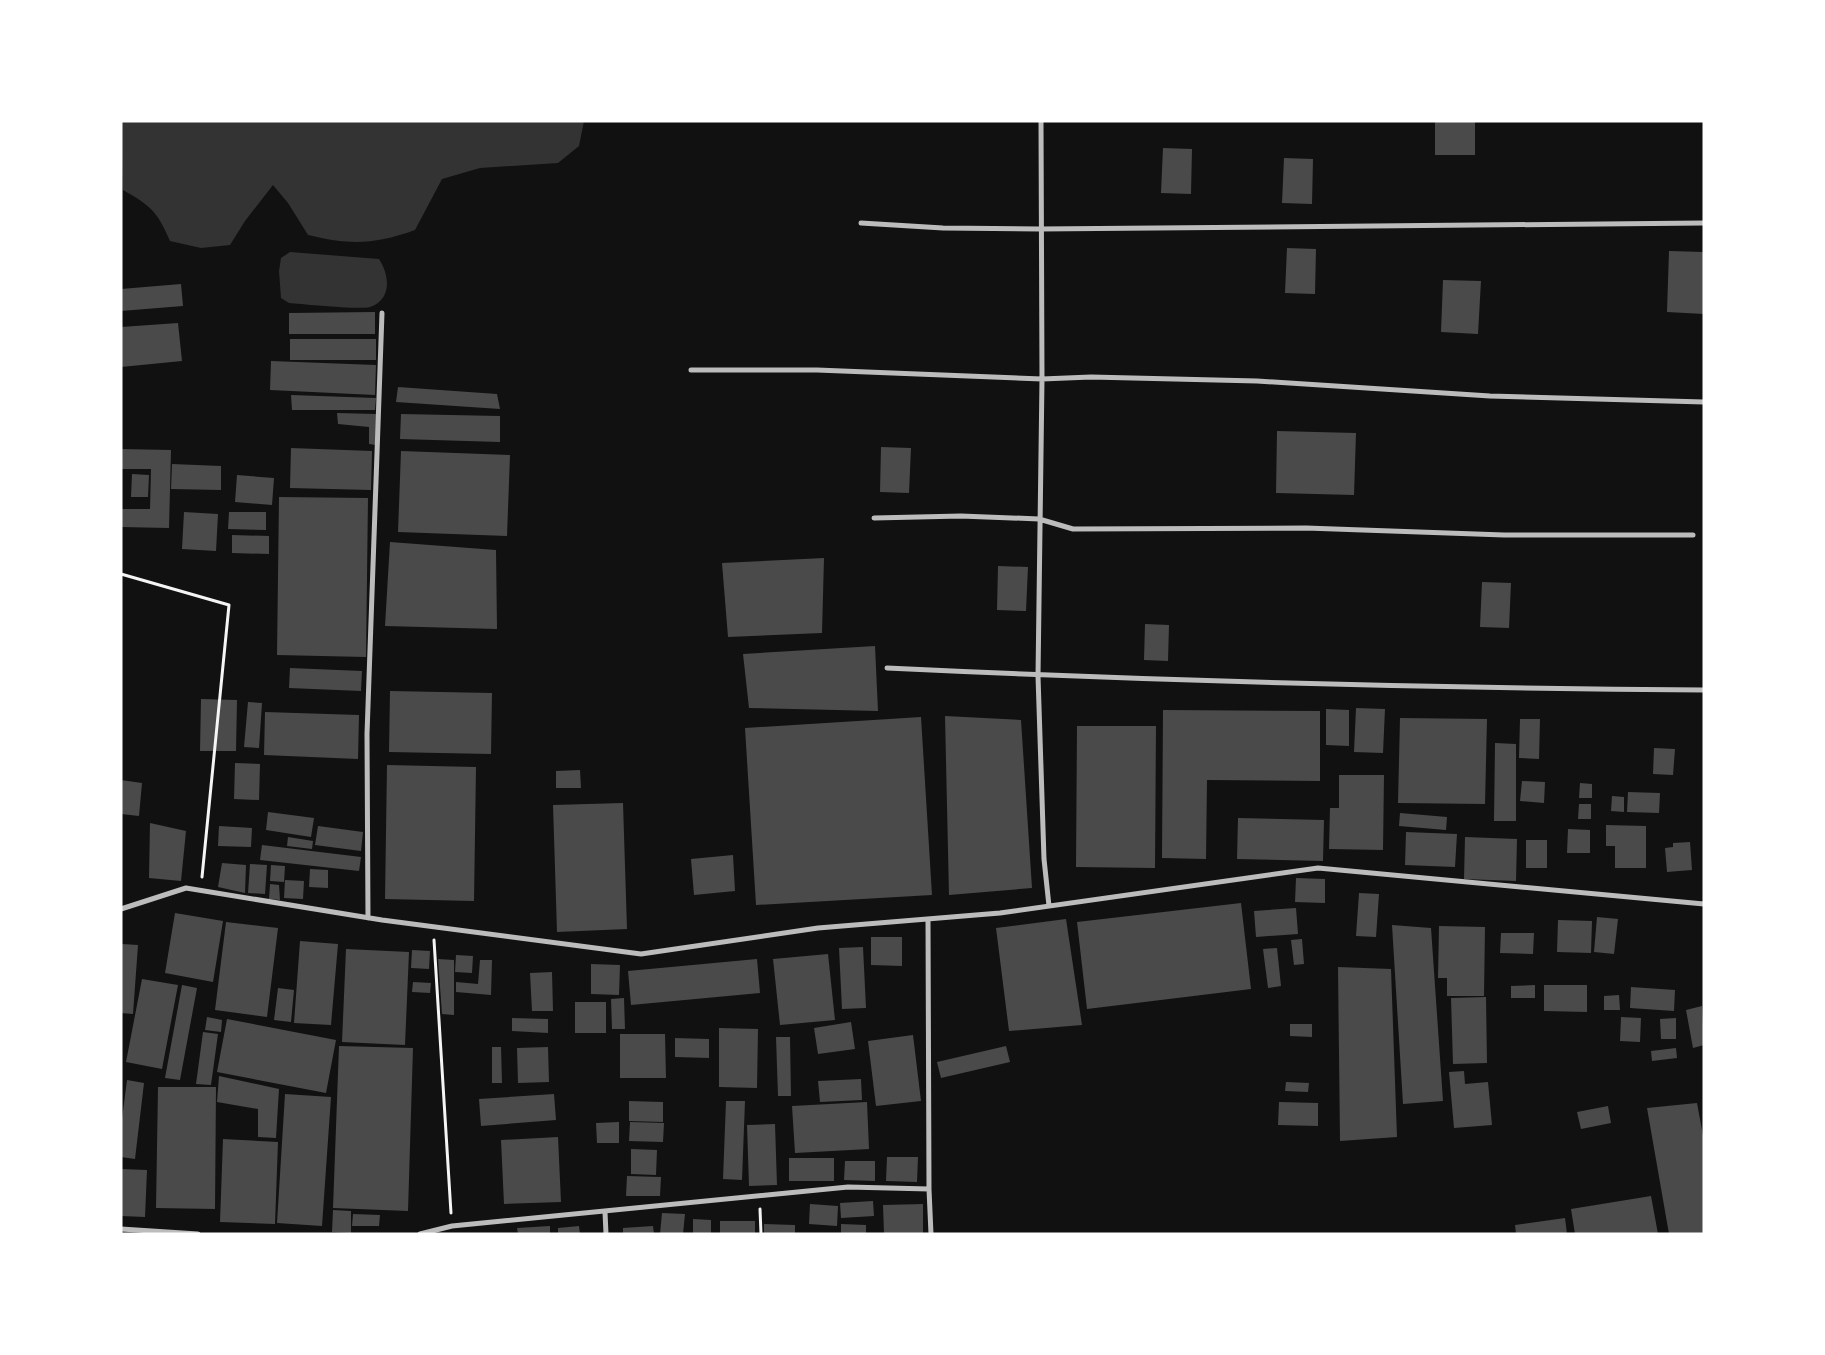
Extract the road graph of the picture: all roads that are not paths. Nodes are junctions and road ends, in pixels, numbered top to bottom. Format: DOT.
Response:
graph roads {
  1 [pos="1041,121"];
  2 [pos="861,223"];
  3 [pos="1704,223"];
  4 [pos="1040,229"];
  5 [pos="382,313"];
  6 [pos="691,370"];
  7 [pos="1042,379"];
  8 [pos="1704,402"];
  9 [pos="874,518"];
  10 [pos="1039,519"];
  11 [pos="1693,535"];
  12 [pos="886,668"];
  13 [pos="1038,676"];
  14 [pos="1704,690"];
  15 [pos="1704,904"];
  16 [pos="1049,906"];
  17 [pos="121,909"];
  18 [pos="368,918"];
  19 [pos="928,919"];
  20 [pos="929,1189"];
  21 [pos="605,1212"];
  22 [pos="121,1229"];
  23 [pos="198,1234"];
  24 [pos="420,1234"];
  25 [pos="606,1234"];
  26 [pos="931,1234"];
  1 -- 4 [label="street"];
  2 -- 4 [label="street"];
  3 -- 4 [label="street"];
  4 -- 7 [label="street"];
  5 -- 18 [label="street"];
  6 -- 7 [label="street"];
  7 -- 8 [label="street"];
  7 -- 10 [label="street"];
  9 -- 10 [label="street"];
  10 -- 11 [label="street"];
  10 -- 13 [label="street"];
  12 -- 13 [label="street"];
  13 -- 14 [label="street"];
  13 -- 16 [label="street"];
  15 -- 16 [label="street"];
  16 -- 19 [label="street"];
  17 -- 18 [label="street"];
  18 -- 19 [label="street"];
  19 -- 20 [label="street"];
  20 -- 21 [label="street"];
  20 -- 26 [label="street"];
  21 -- 24 [label="street"];
  21 -- 25 [label="street"];
  22 -- 23 [label="street"];
}
